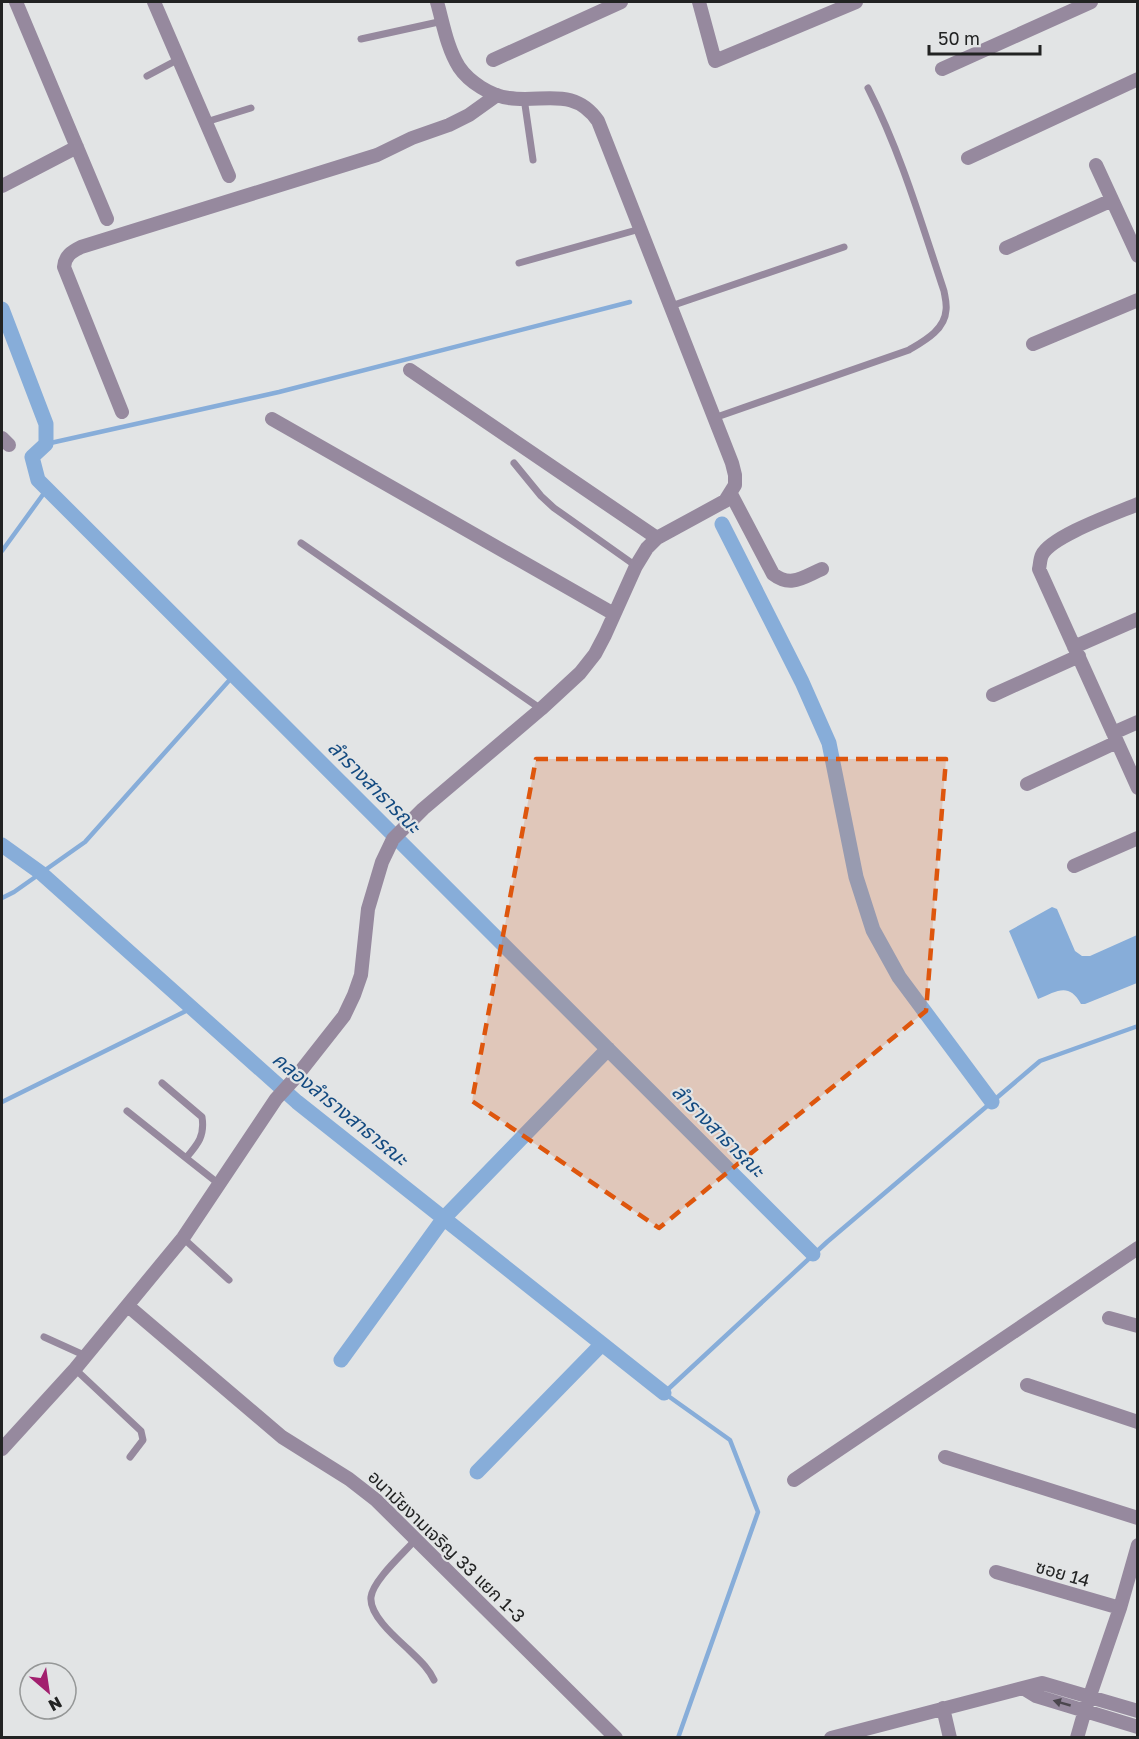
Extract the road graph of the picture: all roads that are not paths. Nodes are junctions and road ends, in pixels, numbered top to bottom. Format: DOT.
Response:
graph roads {
  1 [pos="16,2"];
  2 [pos="154,2"];
  3 [pos="436,2"];
  4 [pos="621,2"];
  5 [pos="699,2"];
  6 [pos="856,2"];
  7 [pos="1091,2"];
  8 [pos="442,21"];
  9 [pos="361,39"];
  10 [pos="179,59"];
  11 [pos="493,60"];
  12 [pos="942,69"];
  13 [pos="147,76"];
  14 [pos="1137,79"];
  15 [pos="868,88"];
  16 [pos="497,95"];
  17 [pos="524,98"];
  18 [pos="251,108"];
  19 [pos="206,122"];
  20 [pos="77,147"];
  21 [pos="968,158"];
  22 [pos="533,160"];
  23 [pos="1096,165"];
  24 [pos="229,176"];
  25 [pos="2,186"];
  26 [pos="1112,200"];
  27 [pos="107,219"];
  28 [pos="640,229"];
  29 [pos="843,247"];
  30 [pos="1006,248"];
  31 [pos="1137,256"];
  32 [pos="519,263"];
  33 [pos="1137,300"];
  34 [pos="671,306"];
  35 [pos="1034,344"];
  36 [pos="410,370"];
  37 [pos="122,412"];
  38 [pos="714,418"];
  39 [pos="272,419"];
  40 [pos="514,464"];
  41 [pos="731,494"];
  42 [pos="1137,504"];
  43 [pos="657,538"];
  44 [pos="301,543"];
  45 [pos="636,566"];
  46 [pos="822,569"];
  47 [pos="614,614"];
  48 [pos="1137,619"];
  49 [pos="1077,652"];
  50 [pos="993,695"];
  51 [pos="541,709"];
  52 [pos="1137,722"];
  53 [pos="1115,738"];
  54 [pos="1027,784"];
  55 [pos="1137,788"];
  56 [pos="1137,838"];
  57 [pos="1074,866"];
  58 [pos="162,1083"];
  59 [pos="127,1111"];
  60 [pos="186,1158"];
  61 [pos="219,1184"];
  62 [pos="183,1238"];
  63 [pos="1137,1248"];
  64 [pos="229,1280"];
  65 [pos="128,1306"];
  66 [pos="1109,1318"];
  67 [pos="1137,1326"];
  68 [pos="44,1337"];
  69 [pos="86,1356"];
  70 [pos="75,1370"];
  71 [pos="1027,1384"];
  72 [pos="1137,1422"];
  73 [pos="4,1440"];
  74 [pos="130,1457"];
  75 [pos="945,1457"];
  76 [pos="794,1480"];
  77 [pos="1137,1518"];
  78 [pos="416,1539"];
  79 [pos="1137,1545"];
  80 [pos="996,1572"];
  81 [pos="1120,1608"];
  82 [pos="434,1680"];
  83 [pos="1087,1703"];
  84 [pos="943,1708"];
  85 [pos="1137,1711"];
  86 [pos="1137,1727"];
  87 [pos="853,1735"];
  88 [pos="616,1737"];
  89 [pos="831,1737"];
  90 [pos="950,1737"];
  91 [pos="1077,1737"];
  1 -- 20 [label="street"];
  2 -- 10 [label="street"];
  3 -- 8 [label="street"];
  4 -- 11 [label="street"];
  5 -- 6 [label="street"];
  7 -- 12 [label="street"];
  8 -- 9 [label="lane"];
  8 -- 16 [label="street"];
  10 -- 13 [label="lane"];
  10 -- 19 [label="street"];
  14 -- 21 [label="street"];
  15 -- 38 [label="lane"];
  16 -- 17 [label="street"];
  16 -- 37 [label="street"];
  17 -- 22 [label="lane"];
  17 -- 28 [label="street"];
  18 -- 19 [label="lane"];
  19 -- 24 [label="street"];
  20 -- 25 [label="street"];
  20 -- 27 [label="street"];
  23 -- 26 [label="street"];
  26 -- 30 [label="street"];
  26 -- 31 [label="street"];
  28 -- 32 [label="lane"];
  28 -- 34 [label="street"];
  29 -- 34 [label="lane"];
  33 -- 35 [label="street"];
  34 -- 38 [label="street"];
  36 -- 43 [label="street"];
  38 -- 41 [label="street"];
  39 -- 47 [label="street"];
  40 -- 45 [label="lane"];
  41 -- 43 [label="street"];
  41 -- 46 [label="street"];
  42 -- 49 [label="street"];
  43 -- 45 [label="street"];
  44 -- 51 [label="lane"];
  45 -- 47 [label="street"];
  47 -- 51 [label="street"];
  48 -- 49 [label="street"];
  49 -- 50 [label="street"];
  49 -- 53 [label="street"];
  51 -- 61 [label="street"];
  52 -- 53 [label="street"];
  53 -- 54 [label="street"];
  53 -- 55 [label="street"];
  56 -- 57 [label="street"];
  58 -- 60 [label="lane"];
  59 -- 60 [label="lane"];
  60 -- 61 [label="lane"];
  61 -- 62 [label="street"];
  62 -- 64 [label="lane"];
  62 -- 65 [label="street"];
  63 -- 76 [label="street"];
  65 -- 69 [label="street"];
  65 -- 78 [label="street, อนามัยงามเจริญ 33 แยก 1-3"];
  66 -- 67 [label="street"];
  68 -- 69 [label="lane"];
  69 -- 70 [label="street"];
  70 -- 73 [label="street"];
  70 -- 74 [label="lane"];
  71 -- 72 [label="street"];
  75 -- 77 [label="street"];
  78 -- 82 [label="lane"];
  78 -- 88 [label="street, อนามัยงามเจริญ 33 แยก 1-3"];
  79 -- 81 [label="street"];
  80 -- 81 [label="street, ซอย 14"];
  81 -- 83 [label="street"];
  83 -- 84 [label="street"];
  83 -- 85 [label="street"];
  83 -- 86 [label="street"];
  83 -- 91 [label="street"];
  84 -- 87 [label="street"];
  84 -- 90 [label="street"];
  87 -- 89 [label="street"];
}
